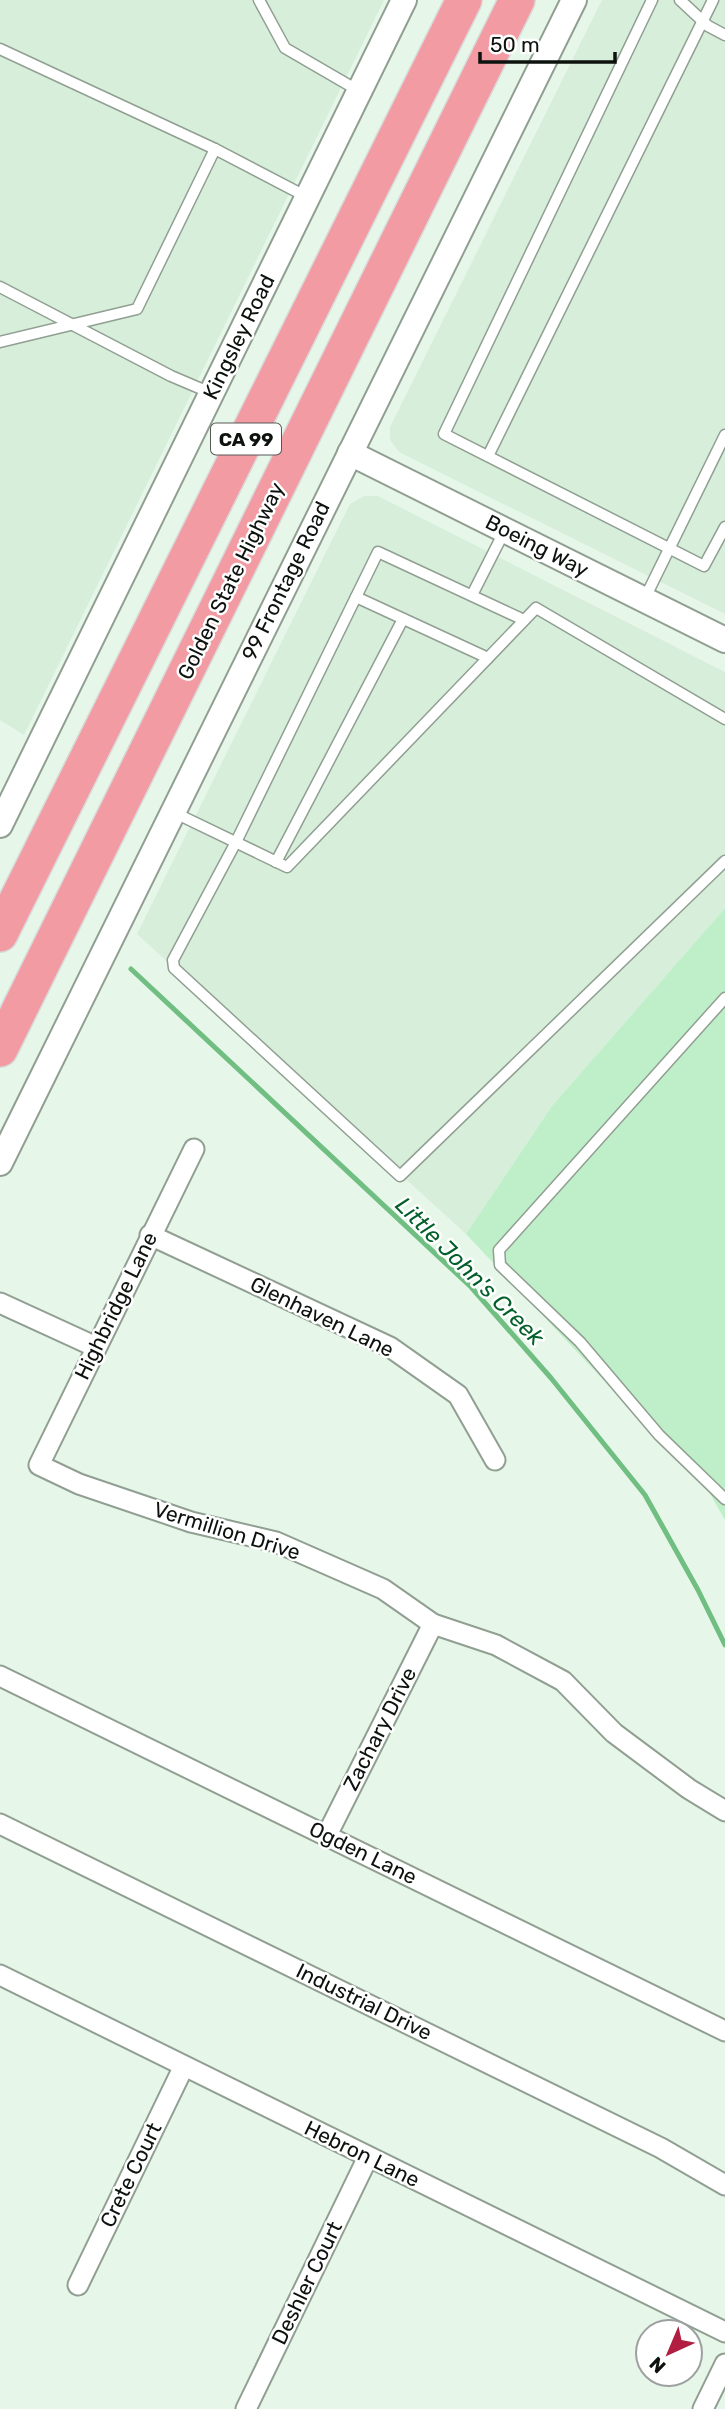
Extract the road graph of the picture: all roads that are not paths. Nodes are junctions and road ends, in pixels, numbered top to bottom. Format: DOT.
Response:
graph roads {
  1 [pos="259,0"];
  2 [pos="404,0"];
  3 [pos="464,0"];
  4 [pos="517,0"];
  5 [pos="574,0"];
  6 [pos="652,0"];
  7 [pos="680,0"];
  8 [pos="713,0"];
  9 [pos="704,18"];
  10 [pos="725,35"];
  11 [pos="0,49"];
  12 [pos="360,91"];
  13 [pos="215,149"];
  14 [pos="307,198"];
  15 [pos="0,287"];
  16 [pos="72,324"];
  17 [pos="0,342"];
  18 [pos="212,393"];
  19 [pos="725,435"];
  20 [pos="350,453"];
  21 [pos="488,456"];
  22 [pos="725,527"];
  23 [pos="505,530"];
  24 [pos="671,550"];
  25 [pos="472,595"];
  26 [pos="356,597"];
  27 [pos="645,600"];
  28 [pos="403,619"];
  29 [pos="524,620"];
  30 [pos="725,640"];
  31 [pos="488,658"];
  32 [pos="725,719"];
  33 [pos="172,811"];
  34 [pos="0,825"];
  35 [pos="236,842"];
  36 [pos="725,861"];
  37 [pos="276,862"];
  38 [pos="0,934"];
  39 [pos="725,998"];
  40 [pos="0,1049"];
  41 [pos="194,1149"];
  42 [pos="0,1163"];
  43 [pos="150,1236"];
  44 [pos="0,1303"];
  45 [pos="96,1347"];
  46 [pos="495,1460"];
  47 [pos="39,1465"];
  48 [pos="725,1499"];
  49 [pos="433,1624"];
  50 [pos="0,1676"];
  51 [pos="725,1811"];
  52 [pos="0,1824"];
  53 [pos="327,1835"];
  54 [pos="0,1975"];
  55 [pos="725,2031"];
  56 [pos="184,2066"];
  57 [pos="368,2157"];
  58 [pos="725,2185"];
  59 [pos="78,2285"];
  60 [pos="725,2332"];
  61 [pos="725,2364"];
  62 [pos="246,2409"];
  63 [pos="704,2409"];
  1 -- 12 [label="lane"];
  2 -- 12 [label="street, Kingsley Road"];
  3 -- 38 [label="highway, CA 99"];
  4 -- 40 [label="highway, Golden State Highway / CA 99"];
  5 -- 20 [label="street, 99 Frontage Road"];
  6 -- 21 [label="lane"];
  7 -- 9 [label="lane"];
  8 -- 9 [label="lane"];
  9 -- 10 [label="lane"];
  9 -- 21 [label="lane"];
  11 -- 13 [label="lane"];
  12 -- 14 [label="street, Kingsley Road"];
  13 -- 14 [label="lane"];
  13 -- 16 [label="lane"];
  14 -- 18 [label="street, Kingsley Road"];
  15 -- 16 [label="lane"];
  16 -- 17 [label="lane"];
  16 -- 18 [label="lane"];
  18 -- 34 [label="street, Kingsley Road"];
  19 -- 24 [label="lane"];
  20 -- 23 [label="street, Boeing Way"];
  20 -- 33 [label="street, 99 Frontage Road"];
  21 -- 24 [label="lane"];
  22 -- 24 [label="lane"];
  23 -- 25 [label="lane"];
  23 -- 27 [label="street, Boeing Way"];
  24 -- 27 [label="lane"];
  25 -- 26 [label="lane"];
  25 -- 29 [label="lane"];
  26 -- 28 [label="lane"];
  26 -- 35 [label="lane"];
  27 -- 30 [label="street, Boeing Way"];
  28 -- 31 [label="lane"];
  28 -- 37 [label="lane"];
  29 -- 31 [label="lane"];
  29 -- 32 [label="lane"];
  31 -- 37 [label="lane"];
  33 -- 35 [label="lane"];
  33 -- 42 [label="street, 99 Frontage Road"];
  35 -- 36 [label="lane"];
  35 -- 37 [label="lane"];
  39 -- 48 [label="lane"];
  41 -- 43 [label="street, Highbridge Lane"];
  43 -- 45 [label="street, Highbridge Lane"];
  43 -- 46 [label="street, Glenhaven Lane"];
  44 -- 45 [label="street"];
  45 -- 47 [label="street, Highbridge Lane"];
  47 -- 49 [label="street, Vermillion Drive"];
  49 -- 51 [label="street, Vermillion Drive"];
  49 -- 53 [label="street, Zachary Drive"];
  50 -- 53 [label="street, Ogden Lane"];
  52 -- 58 [label="street, Industrial Drive"];
  53 -- 55 [label="street, Ogden Lane"];
  54 -- 56 [label="street, Hebron Lane"];
  56 -- 57 [label="street, Hebron Lane"];
  56 -- 59 [label="street, Crete Court"];
  57 -- 60 [label="street, Hebron Lane"];
  57 -- 62 [label="street, Deshler Court"];
  61 -- 63 [label="street"];
}
